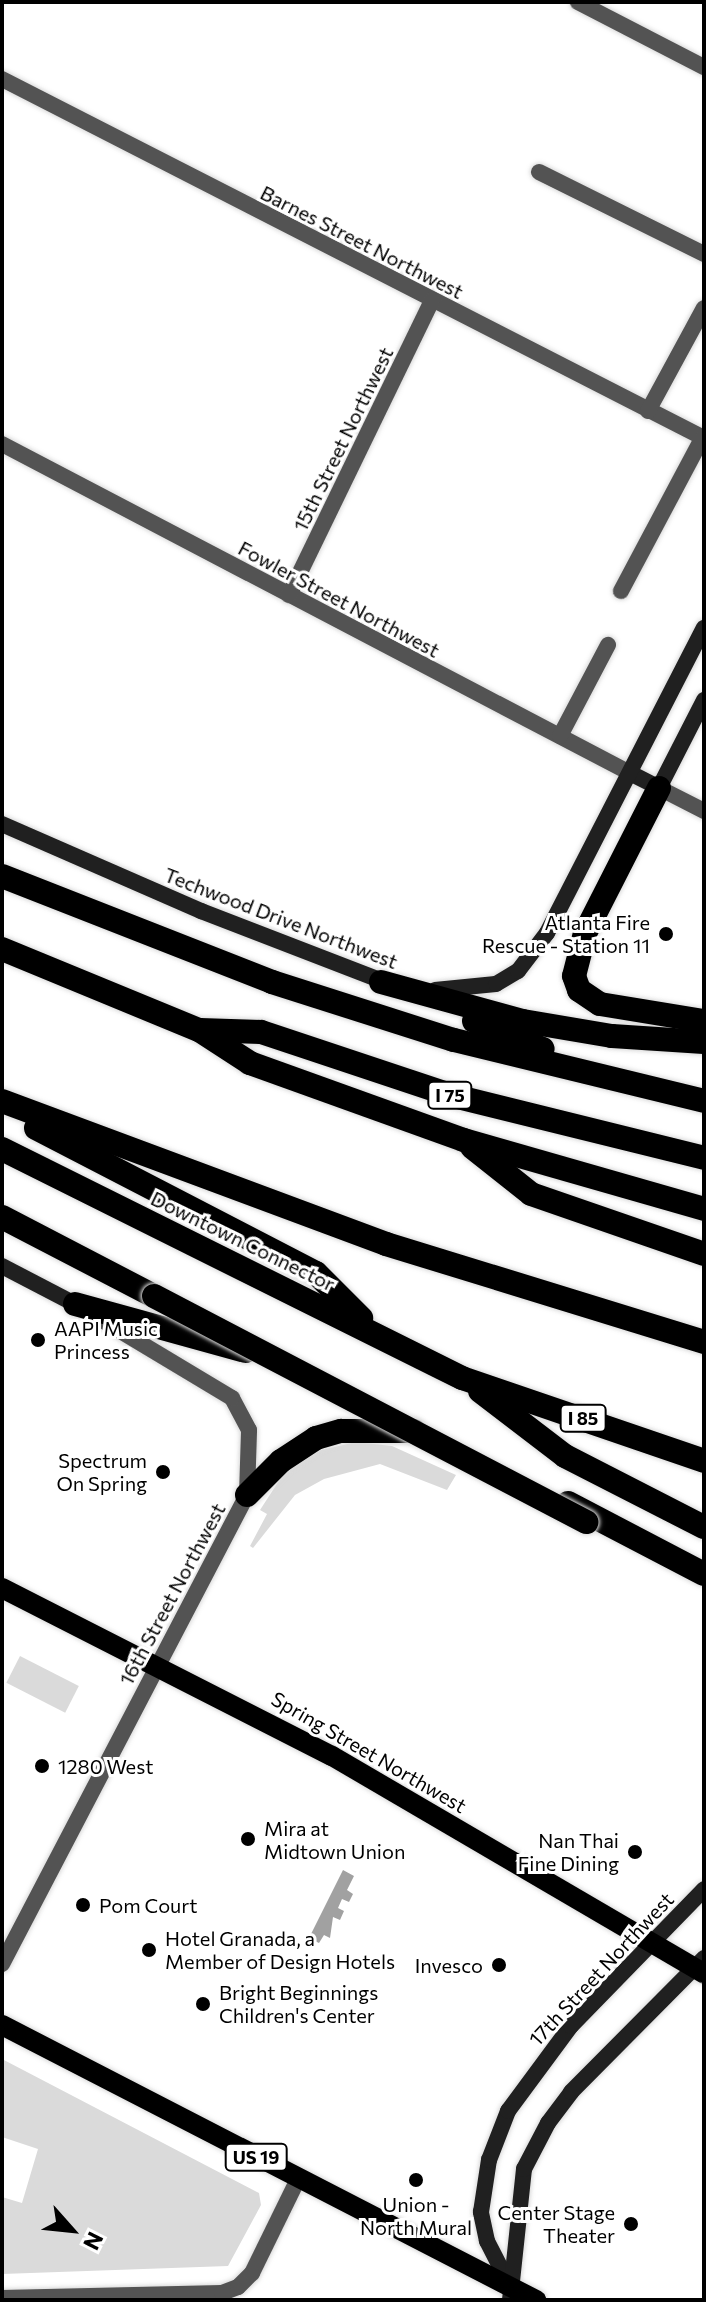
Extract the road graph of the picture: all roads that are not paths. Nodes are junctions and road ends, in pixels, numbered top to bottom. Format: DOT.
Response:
graph roads {
  1 [pos="578,2"];
  2 [pos="704,67"];
  3 [pos="2,79"];
  4 [pos="539,172"];
  5 [pos="704,254"];
  6 [pos="432,300"];
  7 [pos="704,308"];
  8 [pos="648,411"];
  9 [pos="703,438"];
  10 [pos="2,444"];
  11 [pos="621,591"];
  12 [pos="289,595"];
  13 [pos="704,628"];
  14 [pos="608,645"];
  15 [pos="704,700"];
  16 [pos="560,736"];
  17 [pos="630,773"];
  18 [pos="659,788"];
  19 [pos="704,811"];
  20 [pos="2,824"];
  21 [pos="2,876"];
  22 [pos="2,949"];
  23 [pos="381,982"];
  24 [pos="704,1021"];
  25 [pos="199,1030"];
  26 [pos="704,1042"];
  27 [pos="666,1092"];
  28 [pos="2,1101"];
  29 [pos="704,1101"];
  30 [pos="2,1110"];
  31 [pos="464,1140"];
  32 [pos="2,1149"];
  33 [pos="704,1158"];
  34 [pos="704,1209"];
  35 [pos="2,1217"];
  36 [pos="704,1254"];
  37 [pos="2,1266"];
  38 [pos="75,1304"];
  39 [pos="374,1331"];
  40 [pos="704,1342"];
  41 [pos="462,1378"];
  42 [pos="432,1432"];
  43 [pos="704,1461"];
  44 [pos="247,1495"];
  45 [pos="704,1527"];
  46 [pos="704,1574"];
  47 [pos="704,1584"];
  48 [pos="2,1588"];
  49 [pos="158,1664"];
  50 [pos="704,1889"];
  51 [pos="652,1943"];
  52 [pos="2,1964"];
  53 [pos="701,1966"];
  54 [pos="2,2025"];
  55 [pos="298,2179"];
  56 [pos="510,2293"];
  57 [pos="2,2298"];
  58 [pos="536,2300"];
  1 -- 2 [label="street"];
  3 -- 6 [label="street, Barnes Street Northwest"];
  4 -- 5 [label="street"];
  6 -- 8 [label="street, Barnes Street Northwest"];
  6 -- 12 [label="street, 15th Street Northwest"];
  7 -- 8 [label="street"];
  8 -- 9 [label="street, Barnes Street Northwest"];
  9 -- 11 [label="street"];
  10 -- 12 [label="street, Fowler Street Northwest"];
  12 -- 16 [label="street, Fowler Street Northwest"];
  13 -- 17 [label="street"];
  14 -- 16 [label="street"];
  15 -- 18 [label="street"];
  16 -- 17 [label="street, Fowler Street Northwest"];
  17 -- 18 [label="street, Fowler Street Northwest"];
  17 -- 23 [label="street, Techwood Drive Northwest"];
  18 -- 19 [label="street"];
  18 -- 24 [label="highway"];
  20 -- 23 [label="street, Techwood Drive Northwest"];
  21 -- 27 [label="highway"];
  22 -- 25 [label="highway, I 75"];
  23 -- 26 [label="highway"];
  23 -- 27 [label="highway"];
  25 -- 31 [label="highway"];
  25 -- 33 [label="highway, I 75"];
  27 -- 29 [label="highway"];
  28 -- 40 [label="highway"];
  30 -- 39 [label="highway"];
  31 -- 34 [label="highway"];
  31 -- 36 [label="highway"];
  32 -- 39 [label="highway, Downtown Connector"];
  35 -- 47 [label="highway, bridge"];
  37 -- 38 [label="street"];
  38 -- 42 [label="highway"];
  38 -- 44 [label="street, 16th Street Northwest"];
  39 -- 41 [label="highway, Downtown Connector"];
  41 -- 43 [label="highway, I 85"];
  41 -- 45 [label="highway"];
  42 -- 44 [label="highway"];
  42 -- 46 [label="highway"];
  44 -- 49 [label="street, 16th Street Northwest"];
  48 -- 49 [label="main road, Spring Street Northwest"];
  49 -- 51 [label="main road, Spring Street Northwest"];
  49 -- 52 [label="street, 16th Street Northwest"];
  50 -- 51 [label="street, 17th Street Northwest"];
  51 -- 53 [label="main road, Spring Street Northwest"];
  51 -- 56 [label="street, 17th Street Northwest"];
  53 -- 56 [label="street"];
  54 -- 55 [label="main road, US 19"];
  55 -- 56 [label="main road, US 19"];
  55 -- 57 [label="street"];
  56 -- 58 [label="main road, US 19"];
}
